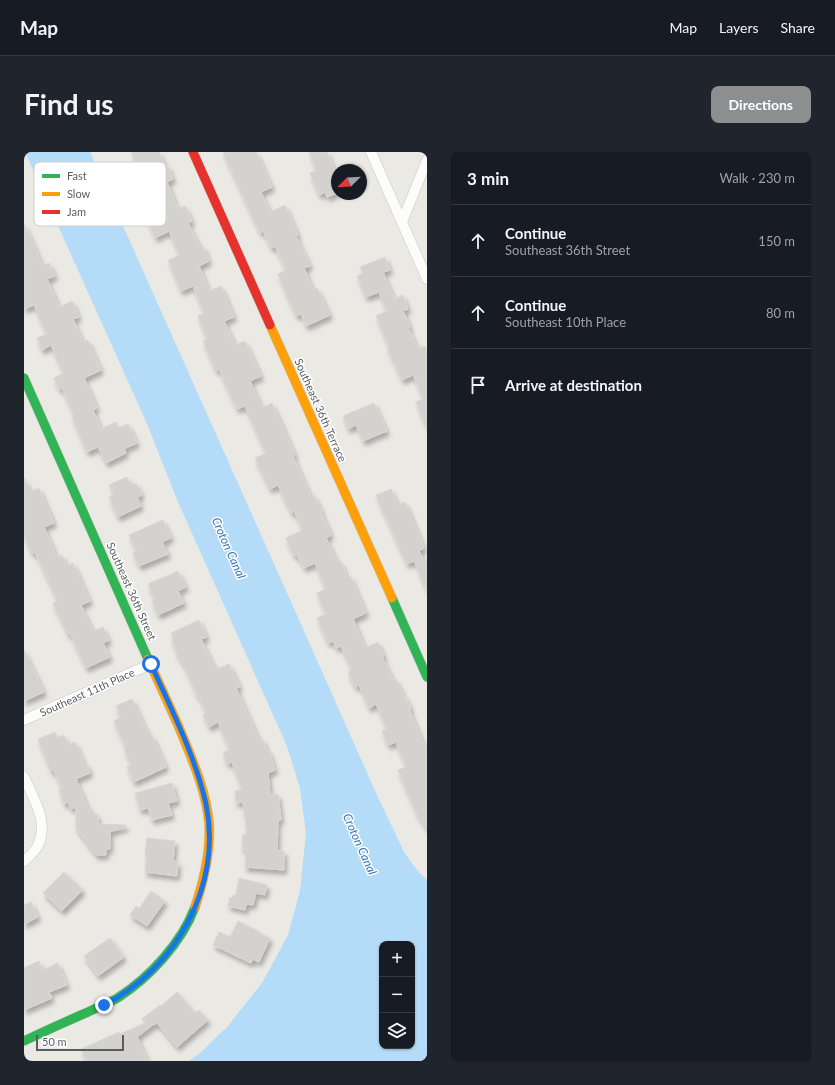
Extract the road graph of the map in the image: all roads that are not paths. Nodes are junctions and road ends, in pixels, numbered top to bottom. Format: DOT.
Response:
graph roads {
  1 [pos="193,152"];
  2 [pos="370,152"];
  3 [pos="427,160"];
  4 [pos="402,222"];
  5 [pos="427,279"];
  6 [pos="24,378"];
  7 [pos="151,664"];
  8 [pos="427,677"];
  9 [pos="24,720"];
  10 [pos="24,777"];
  11 [pos="24,861"];
  12 [pos="24,1041"];
  1 -- 8 [label="street, Southeast 36th Terrace"];
  2 -- 4 [label="street"];
  3 -- 4 [label="street"];
  4 -- 5 [label="street"];
  6 -- 7 [label="street, Southeast 36th Street"];
  7 -- 9 [label="street, Southeast 11th Place"];
  7 -- 12 [label="street, Southeast 36th Street"];
  10 -- 11 [label="street"];
}
